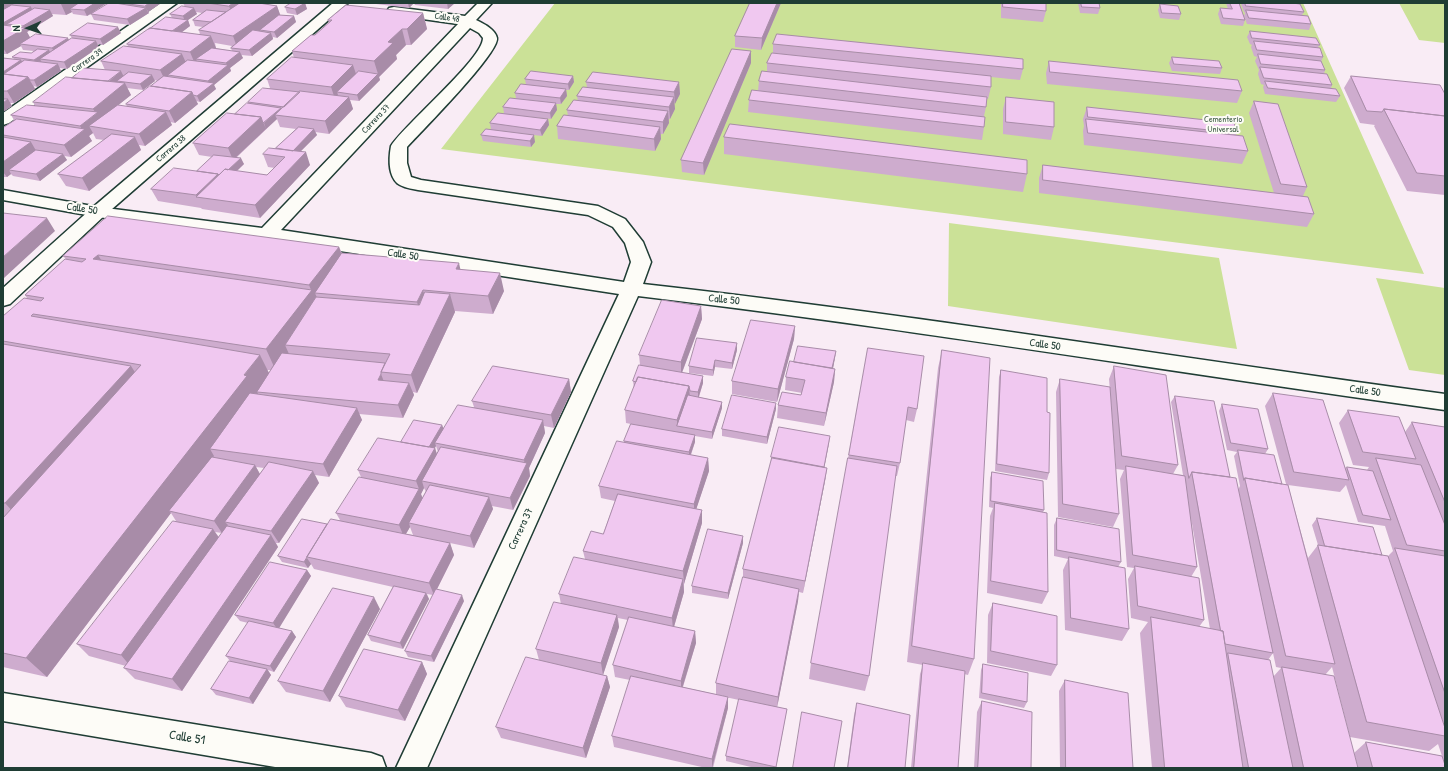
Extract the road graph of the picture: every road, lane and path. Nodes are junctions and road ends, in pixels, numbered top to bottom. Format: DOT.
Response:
graph roads {
  1 [pos="170,3"];
  2 [pos="485,3"];
  3 [pos="341,4"];
  4 [pos="384,10"];
  5 [pos="468,21"];
  6 [pos="3,120"];
  7 [pos="3,195"];
  8 [pos="98,212"];
  9 [pos="267,234"];
  10 [pos="632,289"];
  11 [pos="3,299"];
  12 [pos="1445,402"];
  13 [pos="3,707"];
  14 [pos="372,768"];
  15 [pos="411,768"];
  1 -- 6 [label="street, Carrera 39"];
  2 -- 5 [label="street, Carrera 37"];
  3 -- 8 [label="street, Carrera 38"];
  4 -- 5 [label="street, Calle 48"];
  5 -- 9 [label="street, Carrera 37"];
  5 -- 10 [label="street, Carrera 37"];
  7 -- 8 [label="street, Calle 50"];
  8 -- 9 [label="street, Calle 50"];
  8 -- 11 [label="street, Carrera 38"];
  9 -- 10 [label="street, Calle 50"];
  10 -- 12 [label="street, Calle 50"];
  10 -- 15 [label="street, Carrera 37"];
  13 -- 14 [label="street, Calle 51"];
}
